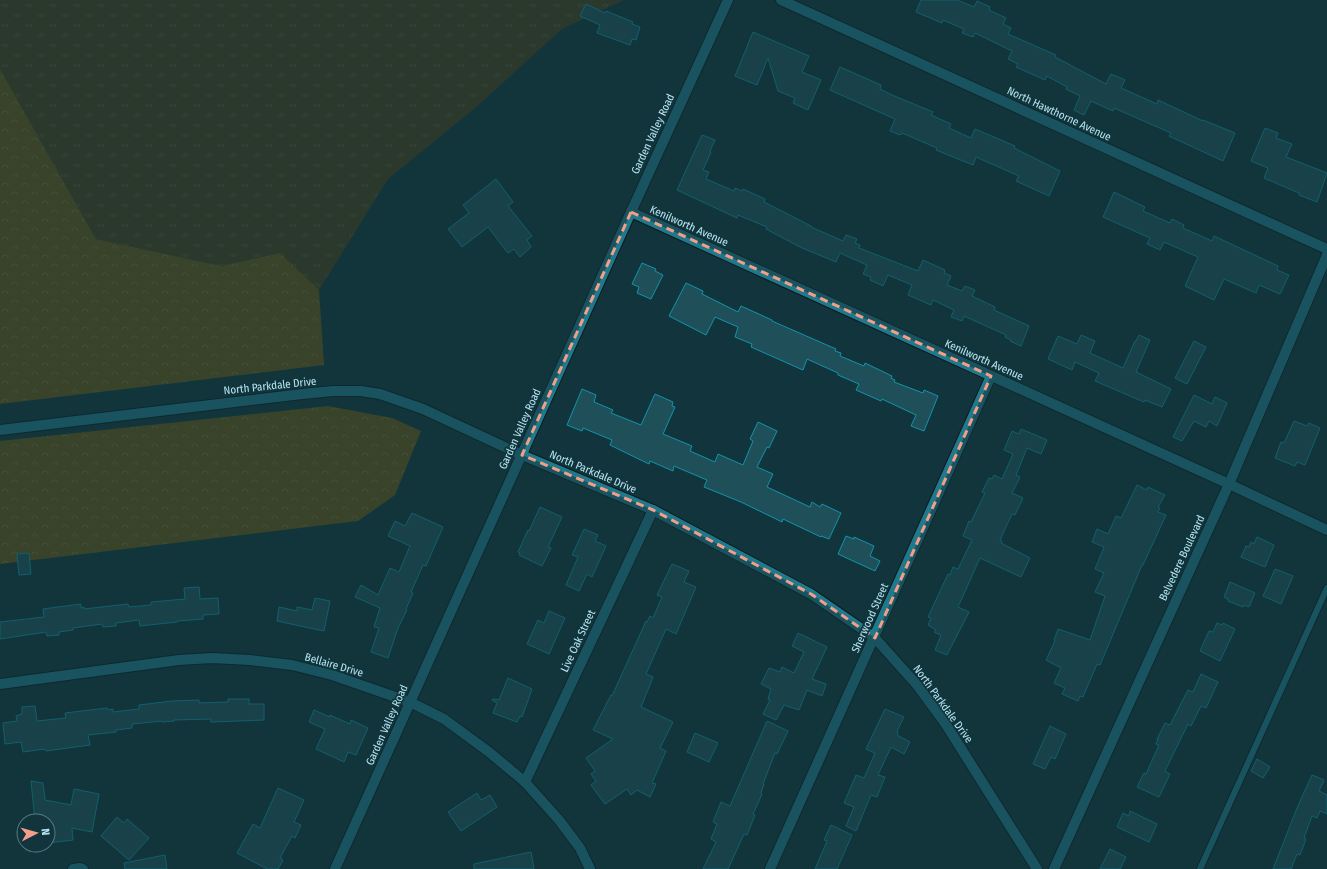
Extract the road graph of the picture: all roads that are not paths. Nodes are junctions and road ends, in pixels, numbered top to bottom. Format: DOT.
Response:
graph roads {
  1 [pos="728,0"];
  2 [pos="781,0"];
  3 [pos="631,212"];
  4 [pos="1327,249"];
  5 [pos="1327,255"];
  6 [pos="991,376"];
  7 [pos="0,430"];
  8 [pos="522,454"];
  9 [pos="1229,484"];
  10 [pos="653,510"];
  11 [pos="1327,530"];
  12 [pos="1327,588"];
  13 [pos="875,638"];
  14 [pos="0,684"];
  15 [pos="410,702"];
  16 [pos="525,782"];
  17 [pos="73,869"];
  18 [pos="83,869"];
  19 [pos="335,869"];
  20 [pos="590,869"];
  21 [pos="770,869"];
  22 [pos="1037,869"];
  23 [pos="1054,869"];
  24 [pos="1200,869"];
  1 -- 3 [label="street, Garden Valley Road"];
  2 -- 4 [label="street, North Hawthorne Avenue"];
  3 -- 6 [label="street, Kenilworth Avenue"];
  3 -- 8 [label="street, Garden Valley Road"];
  5 -- 9 [label="street, Belvedere Boulevard"];
  6 -- 9 [label="street, Kenilworth Avenue"];
  6 -- 13 [label="street, Sherwood Street"];
  7 -- 8 [label="street, North Parkdale Drive"];
  8 -- 10 [label="street, North Parkdale Drive"];
  8 -- 15 [label="street, Garden Valley Road"];
  9 -- 11 [label="street, Kenilworth Avenue"];
  9 -- 23 [label="street, Belvedere Boulevard"];
  10 -- 13 [label="street, North Parkdale Drive"];
  10 -- 16 [label="street, Live Oak Street"];
  12 -- 24 [label="lane"];
  13 -- 21 [label="street, Sherwood Street"];
  13 -- 22 [label="street, North Parkdale Drive"];
  14 -- 15 [label="street, Bellaire Drive"];
  15 -- 16 [label="street, Bellaire Drive"];
  15 -- 19 [label="street, Garden Valley Road"];
  16 -- 20 [label="street, Bellaire Drive"];
  17 -- 18 [label="street"];
}
